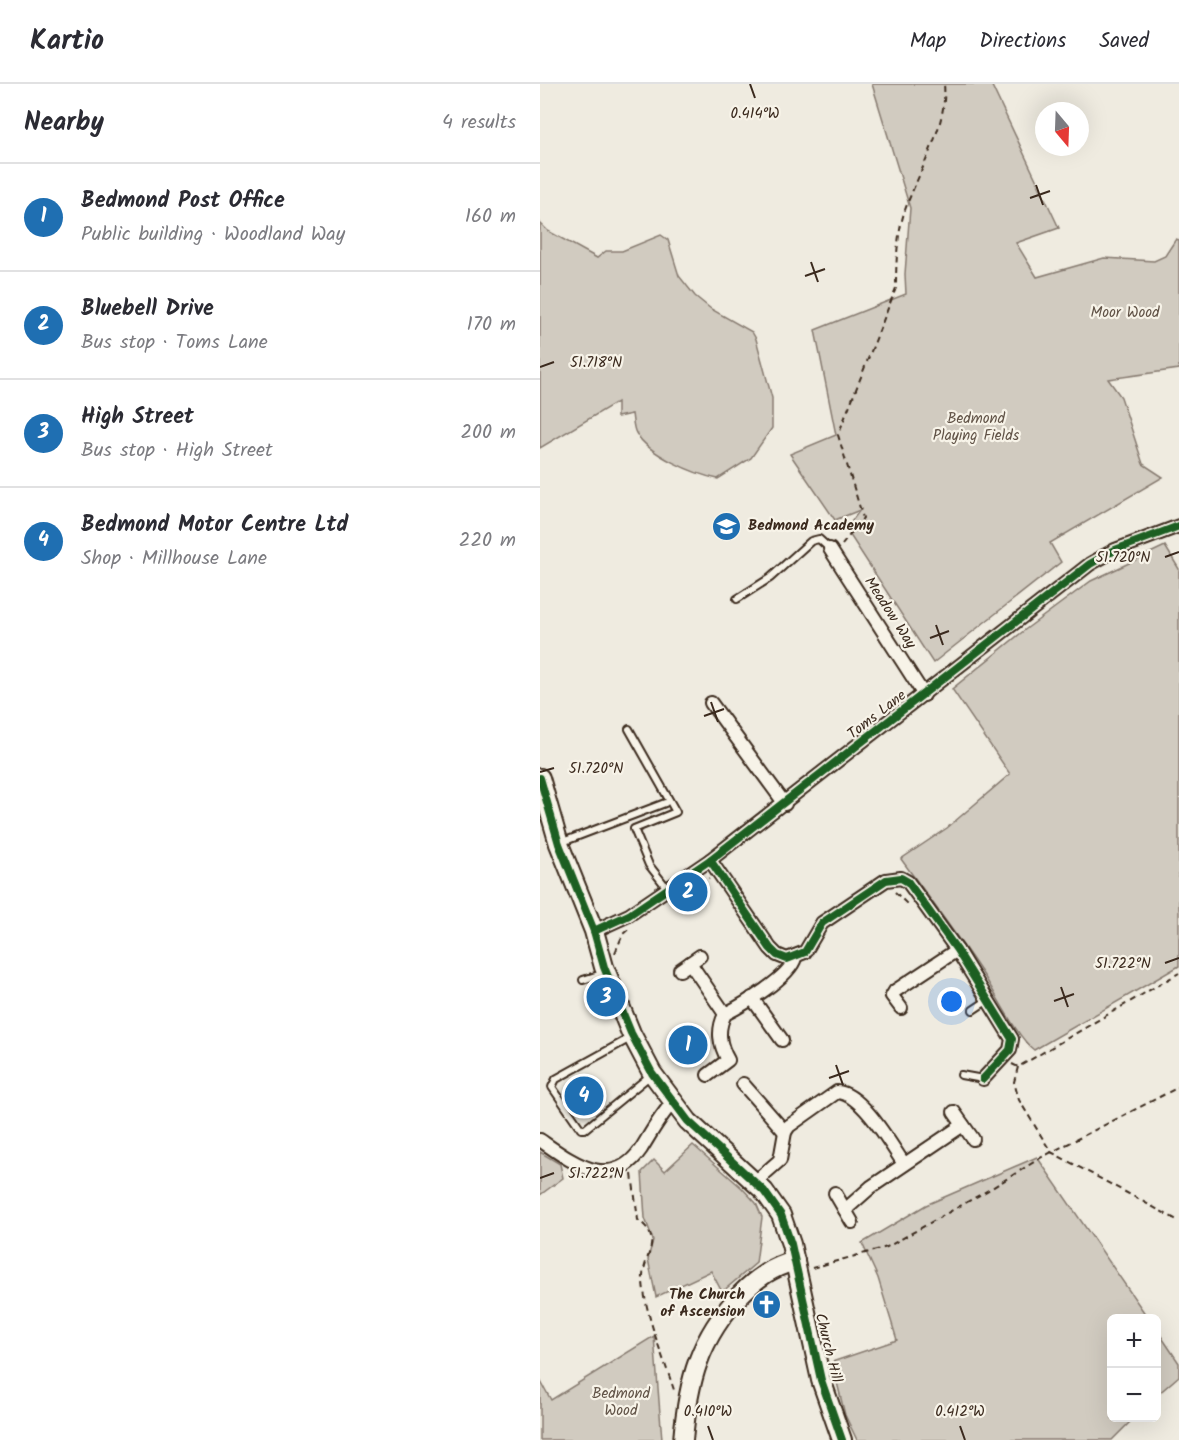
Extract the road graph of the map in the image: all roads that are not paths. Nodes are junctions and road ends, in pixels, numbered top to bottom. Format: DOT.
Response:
graph roads {
  1 [pos="1179,526"];
  2 [pos="832,552"];
  3 [pos="737,599"];
  4 [pos="924,695"];
  5 [pos="711,703"];
  6 [pos="629,729"];
  7 [pos="540,778"];
  8 [pos="665,803"];
  9 [pos="785,804"];
  10 [pos="559,844"];
  11 [pos="710,860"];
  12 [pos="668,889"];
  13 [pos="594,931"];
  14 [pos="957,950"];
  15 [pos="795,958"];
  16 [pos="690,963"];
  17 [pos="604,968"];
  18 [pos="584,980"];
  19 [pos="752,998"];
  20 [pos="989,1000"];
  21 [pos="901,1008"];
  22 [pos="973,1010"];
  23 [pos="725,1014"];
  24 [pos="633,1036"];
  25 [pos="782,1040"];
  26 [pos="652,1074"];
  27 [pos="708,1075"];
  28 [pos="961,1075"];
  29 [pos="983,1079"];
  30 [pos="743,1084"];
  31 [pos="673,1102"];
  32 [pos="954,1112"];
  33 [pos="963,1125"];
  34 [pos="785,1132"];
  35 [pos="973,1139"];
  36 [pos="540,1140"];
  37 [pos="904,1164"];
  38 [pos="755,1182"];
  39 [pos="835,1193"];
  40 [pos="845,1210"];
  41 [pos="852,1222"];
  42 [pos="796,1266"];
  43 [pos="683,1440"];
  44 [pos="842,1440"];
  1 -- 4 [label="street, Toms Lane"];
  2 -- 3 [label="lane"];
  2 -- 4 [label="street, Meadow Way"];
  4 -- 9 [label="street, Toms Lane"];
  5 -- 9 [label="street"];
  6 -- 12 [label="lane"];
  7 -- 10 [label="street, Church Hill"];
  8 -- 10 [label="lane"];
  9 -- 11 [label="street, Toms Lane"];
  10 -- 13 [label="street, Church Hill"];
  11 -- 12 [label="street, Toms Lane"];
  11 -- 15 [label="street"];
  12 -- 13 [label="street, Toms Lane"];
  13 -- 17 [label="street, Church Hill"];
  14 -- 15 [label="street"];
  14 -- 20 [label="street"];
  14 -- 21 [label="street"];
  15 -- 19 [label="street"];
  16 -- 23 [label="street"];
  17 -- 18 [label="lane"];
  17 -- 24 [label="street, Church Hill"];
  19 -- 23 [label="street"];
  19 -- 25 [label="street"];
  20 -- 22 [label="lane"];
  20 -- 29 [label="street"];
  23 -- 27 [label="street"];
  24 -- 26 [label="street, Church Hill"];
  24 -- 26 [label="lane"];
  26 -- 31 [label="street, Church Hill"];
  28 -- 29 [label="lane"];
  30 -- 34 [label="street"];
  31 -- 36 [label="street"];
  31 -- 38 [label="street, Church Hill"];
  32 -- 33 [label="street"];
  33 -- 35 [label="street"];
  33 -- 37 [label="street"];
  34 -- 37 [label="street"];
  34 -- 38 [label="street"];
  37 -- 40 [label="street"];
  38 -- 42 [label="street, Church Hill"];
  39 -- 40 [label="street"];
  40 -- 41 [label="street"];
  42 -- 43 [label="street"];
  42 -- 44 [label="street, Church Hill"];
}
